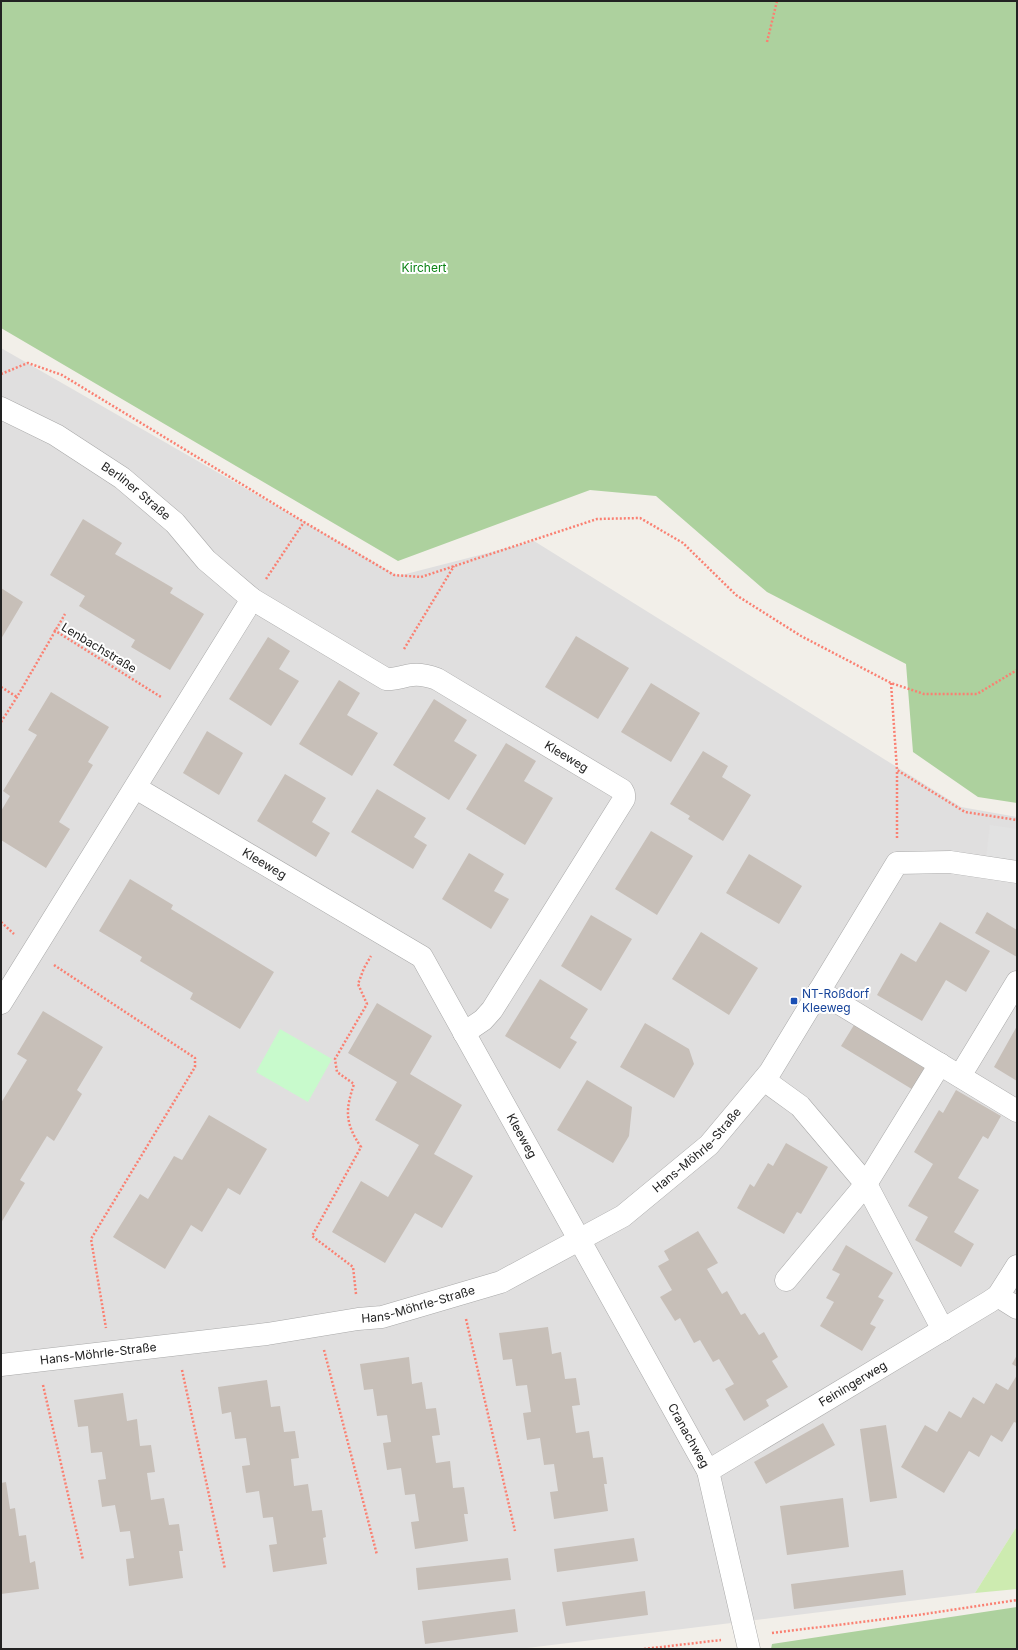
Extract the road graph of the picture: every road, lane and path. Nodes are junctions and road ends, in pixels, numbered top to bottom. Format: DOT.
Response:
graph roads {
  1 [pos="777,1"];
  2 [pos="767,42"];
  3 [pos="1,374"];
  4 [pos="1,408"];
  5 [pos="304,522"];
  6 [pos="455,566"];
  7 [pos="252,599"];
  8 [pos="65,614"];
  9 [pos="54,630"];
  10 [pos="1017,670"];
  11 [pos="386,679"];
  12 [pos="891,683"];
  13 [pos="1,686"];
  14 [pos="17,696"];
  15 [pos="183,711"];
  16 [pos="1,722"];
  17 [pos="897,770"];
  18 [pos="136,788"];
  19 [pos="1017,820"];
  20 [pos="897,863"];
  21 [pos="1017,872"];
  22 [pos="1,922"];
  23 [pos="384,935"];
  24 [pos="33,951"];
  25 [pos="1017,982"];
  26 [pos="819,991"];
  27 [pos="1,1003"];
  28 [pos="464,1033"];
  29 [pos="940,1064"];
  30 [pos="960,1076"];
  31 [pos="764,1080"];
  32 [pos="1017,1111"];
  33 [pos="866,1184"];
  34 [pos="579,1240"];
  35 [pos="1017,1266"];
  36 [pos="353,1268"];
  37 [pos="786,1280"];
  38 [pos="460,1294"];
  39 [pos="998,1296"];
  40 [pos="1017,1308"];
  41 [pos="318,1327"];
  42 [pos="943,1330"];
  43 [pos="176,1345"];
  44 [pos="110,1352"];
  45 [pos="37,1361"];
  46 [pos="1,1365"];
  47 [pos="708,1471"];
  48 [pos="515,1531"];
  49 [pos="377,1555"];
  50 [pos="82,1560"];
  51 [pos="225,1569"];
  52 [pos="1017,1600"];
  53 [pos="748,1643"];
  54 [pos="644,1649"];
  1 -- 2 [label="path"];
  3 -- 5 [label="path"];
  4 -- 7 [label="street, Berliner Straße"];
  5 -- 6 [label="path"];
  5 -- 7 [label="path"];
  6 -- 11 [label="path"];
  6 -- 12 [label="path"];
  7 -- 11 [label="street"];
  7 -- 15 [label="street"];
  8 -- 9 [label="path"];
  9 -- 14 [label="path, Lenbachstraße"];
  9 -- 15 [label="path, Lenbachstraße"];
  10 -- 12 [label="path"];
  11 -- 28 [label="street, Kleeweg"];
  12 -- 17 [label="path"];
  13 -- 14 [label="path"];
  14 -- 16 [label="path, Lenbachstraße"];
  15 -- 18 [label="street"];
  17 -- 19 [label="path"];
  17 -- 20 [label="path"];
  18 -- 23 [label="street, Kleeweg"];
  18 -- 24 [label="street"];
  20 -- 21 [label="street"];
  20 -- 26 [label="street, Hans-Möhrle-Straße"];
  22 -- 24 [label="path"];
  23 -- 28 [label="street, Kleeweg"];
  23 -- 36 [label="path"];
  24 -- 27 [label="street"];
  24 -- 44 [label="path"];
  25 -- 30 [label="street"];
  26 -- 29 [label="street"];
  26 -- 31 [label="street, Hans-Möhrle-Straße"];
  28 -- 34 [label="street, Kleeweg"];
  29 -- 30 [label="street"];
  29 -- 33 [label="street"];
  30 -- 32 [label="street"];
  31 -- 33 [label="street"];
  31 -- 34 [label="street, Hans-Möhrle-Straße"];
  33 -- 37 [label="street"];
  33 -- 42 [label="street"];
  34 -- 38 [label="street, Hans-Möhrle-Straße"];
  34 -- 47 [label="street, Cranachweg"];
  35 -- 39 [label="street, Feiningerweg"];
  38 -- 41 [label="street, Hans-Möhrle-Straße"];
  38 -- 48 [label="path"];
  39 -- 40 [label="street"];
  39 -- 42 [label="street, Feiningerweg"];
  41 -- 43 [label="street, Hans-Möhrle-Straße"];
  41 -- 49 [label="path"];
  42 -- 47 [label="street, Feiningerweg"];
  43 -- 44 [label="street, Hans-Möhrle-Straße"];
  43 -- 51 [label="path"];
  44 -- 45 [label="street, Hans-Möhrle-Straße"];
  45 -- 46 [label="street, Hans-Möhrle-Straße"];
  45 -- 50 [label="path"];
  47 -- 53 [label="street, Cranachweg"];
  52 -- 53 [label="path"];
  53 -- 54 [label="path"];
}
